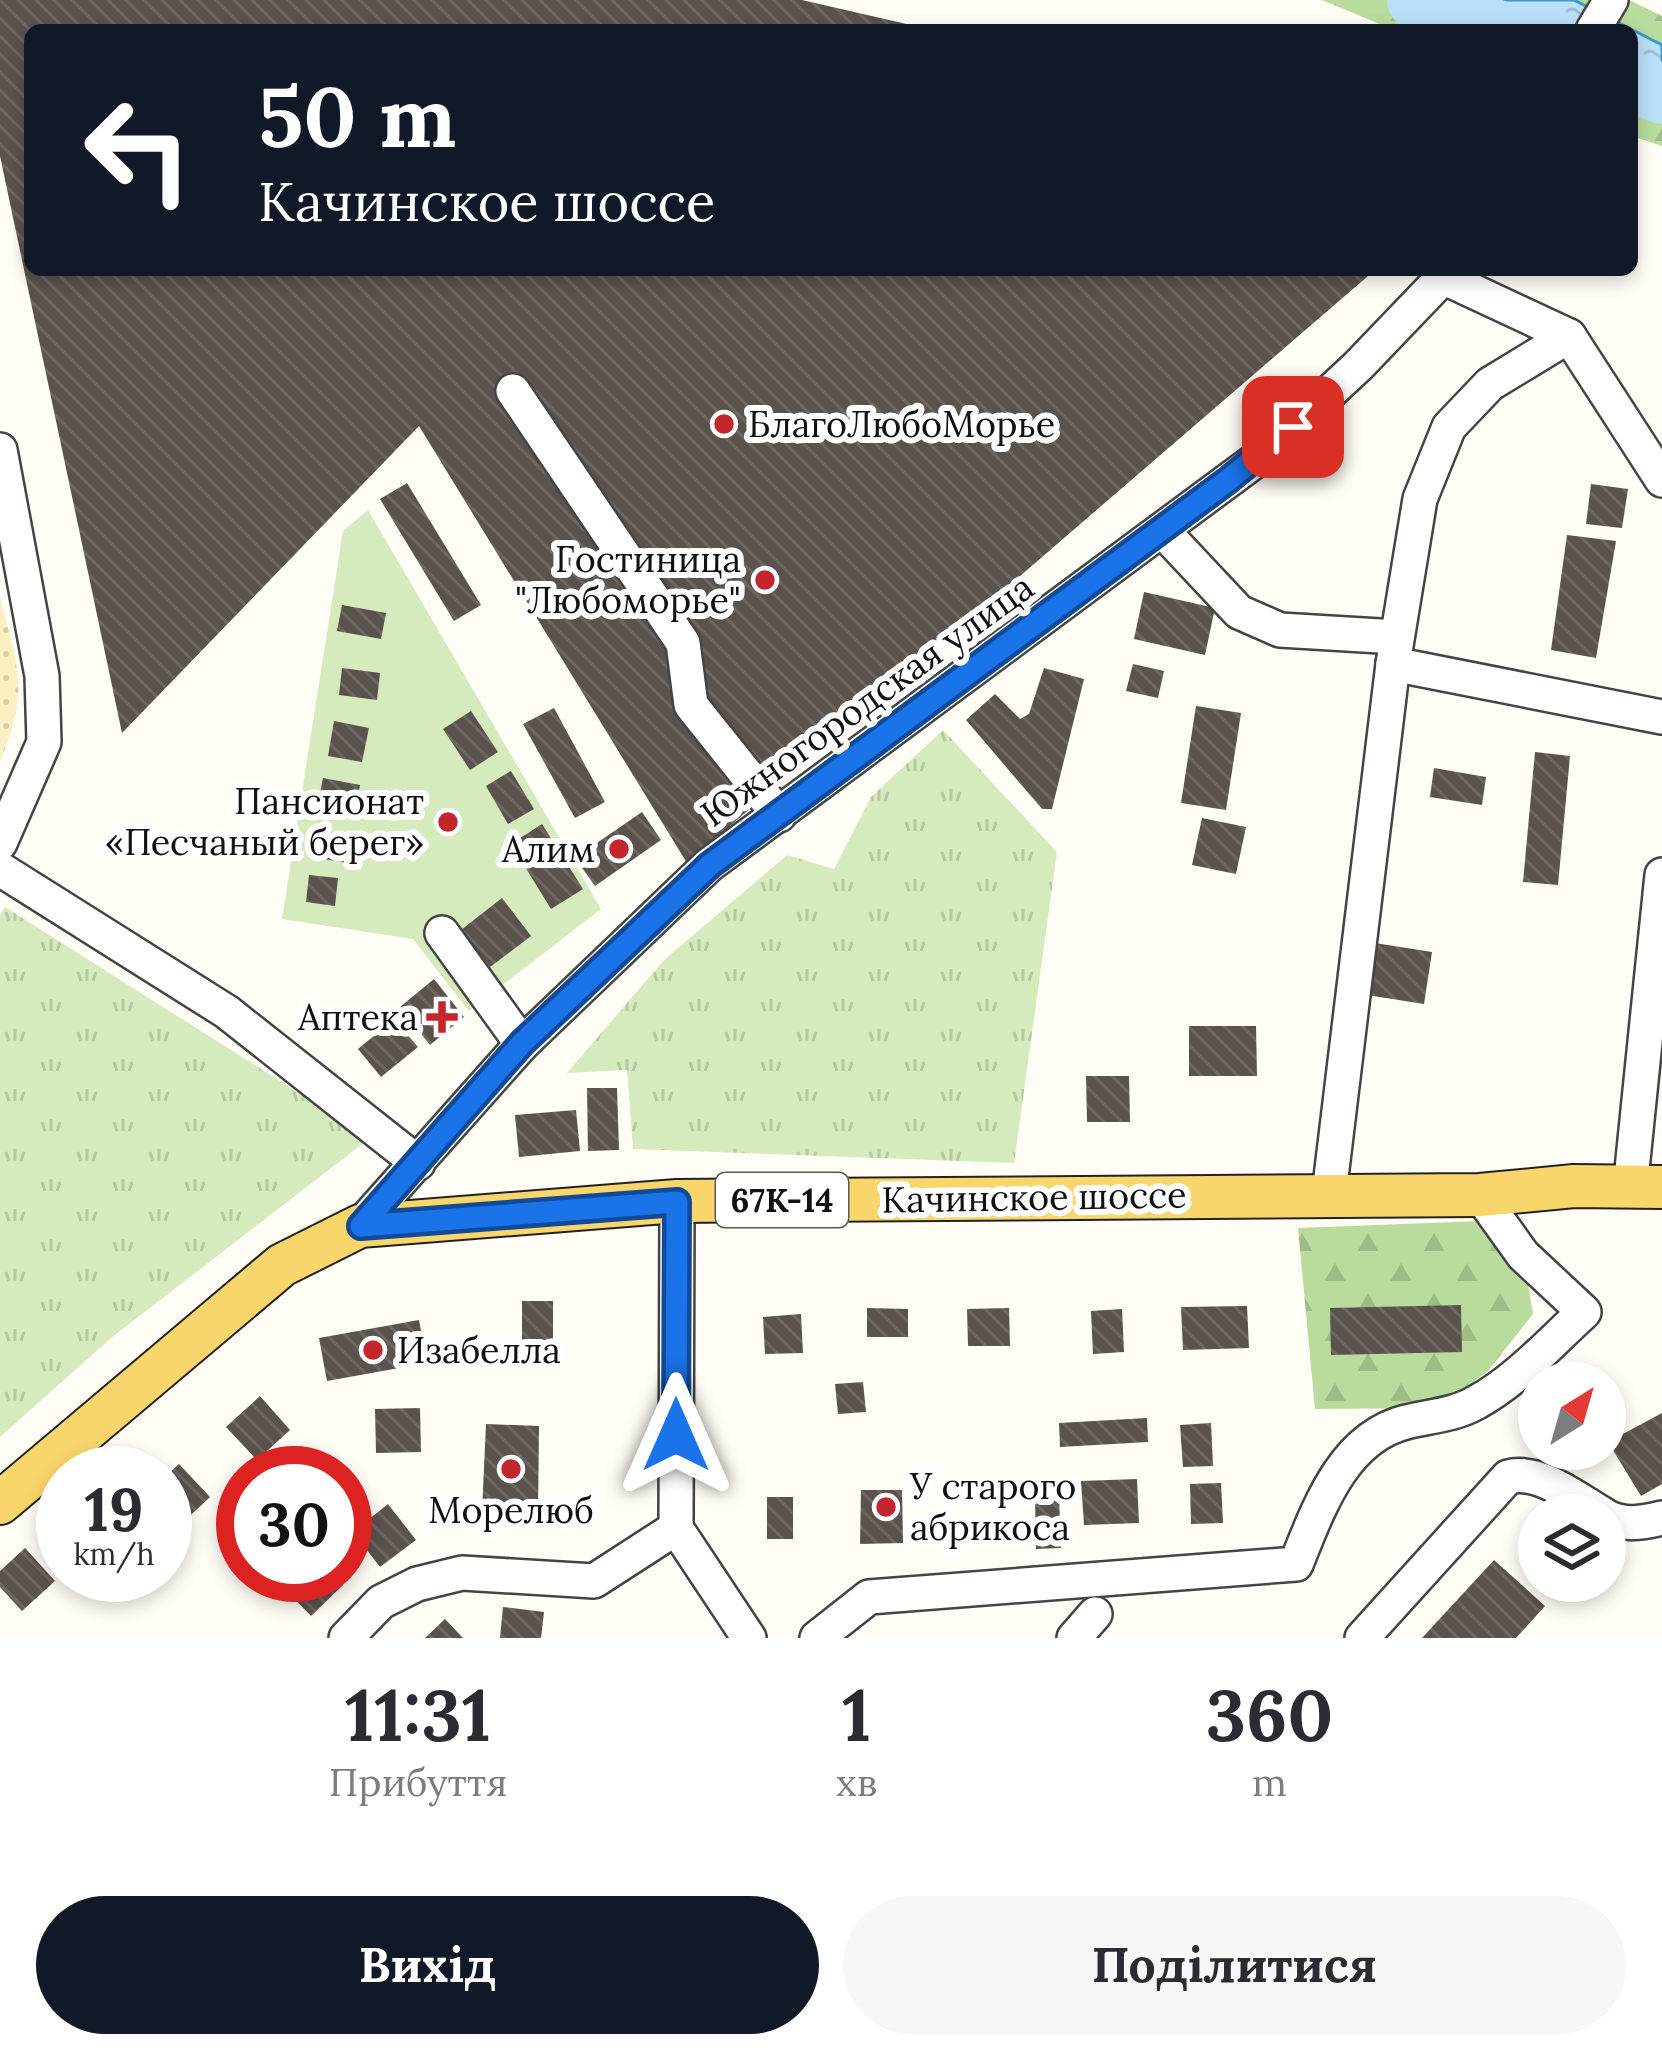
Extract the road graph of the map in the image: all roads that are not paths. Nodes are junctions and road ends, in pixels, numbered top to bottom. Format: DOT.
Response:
graph roads {
  1 [pos="1445,276"];
  2 [pos="1451,276"];
  3 [pos="1569,336"];
  4 [pos="513,391"];
  5 [pos="0,450"];
  6 [pos="1662,480"];
  7 [pos="1162,530"];
  8 [pos="1395,651"];
  9 [pos="1662,717"];
  10 [pos="779,814"];
  11 [pos="0,843"];
  12 [pos="0,869"];
  13 [pos="1661,885"];
  14 [pos="442,933"];
  15 [pos="522,1043"];
  16 [pos="418,1162"];
  17 [pos="1646,1188"];
  18 [pos="1329,1194"];
  19 [pos="1480,1195"];
  20 [pos="677,1202"];
  21 [pos="361,1226"];
  22 [pos="1565,1494"];
  23 [pos="0,1504"];
  24 [pos="1662,1518"];
  25 [pos="1626,1523"];
  26 [pos="676,1528"];
  27 [pos="346,1638"];
  28 [pos="748,1638"];
  29 [pos="817,1638"];
  30 [pos="1362,1638"];
  1 -- 7 [label="street, Южногородская улица"];
  2 -- 3 [label="street"];
  3 -- 6 [label="street"];
  3 -- 8 [label="street"];
  4 -- 10 [label="street"];
  5 -- 11 [label="street"];
  7 -- 8 [label="street"];
  7 -- 10 [label="street, Южногородская улица"];
  8 -- 9 [label="street"];
  8 -- 18 [label="street"];
  10 -- 15 [label="street, Южногородская улица"];
  12 -- 16 [label="street"];
  13 -- 17 [label="street"];
  14 -- 15 [label="street"];
  15 -- 16 [label="street, Южногородская улица"];
  16 -- 21 [label="street, Южногородская улица"];
  17 -- 19 [label="main road, Качинское шоссе / 67К-14"];
  18 -- 19 [label="main road, Качинское шоссе / 67К-14"];
  18 -- 20 [label="main road, Качинское шоссе / 67К-14"];
  19 -- 29 [label="street"];
  20 -- 21 [label="main road, Качинское шоссе / 67К-14"];
  20 -- 26 [label="street"];
  21 -- 23 [label="main road, Качинское шоссе / 67К-14"];
  22 -- 30 [label="street"];
  24 -- 25 [label="street"];
  26 -- 27 [label="street"];
  26 -- 28 [label="street"];
}
